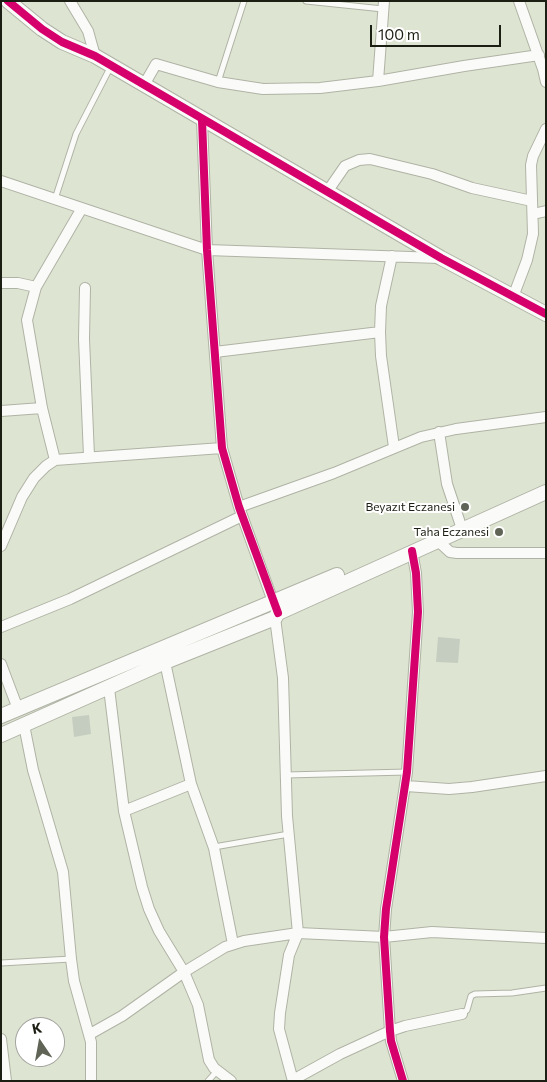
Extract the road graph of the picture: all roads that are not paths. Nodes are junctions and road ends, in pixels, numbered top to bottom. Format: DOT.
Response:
graph roads {
  1 [pos="8,1"];
  2 [pos="70,1"];
  3 [pos="244,1"];
  4 [pos="306,1"];
  5 [pos="519,1"];
  6 [pos="383,5"];
  7 [pos="539,55"];
  8 [pos="95,56"];
  9 [pos="112,66"];
  10 [pos="218,82"];
  11 [pos="378,82"];
  12 [pos="546,82"];
  13 [pos="144,85"];
  14 [pos="202,120"];
  15 [pos="546,129"];
  16 [pos="1,182"];
  17 [pos="327,192"];
  18 [pos="55,199"];
  19 [pos="532,201"];
  20 [pos="82,208"];
  21 [pos="546,211"];
  22 [pos="534,214"];
  23 [pos="207,250"];
  24 [pos="392,256"];
  25 [pos="441,258"];
  26 [pos="1,283"];
  27 [pos="36,286"];
  28 [pos="85,288"];
  29 [pos="513,297"];
  30 [pos="546,314"];
  31 [pos="380,332"];
  32 [pos="214,352"];
  33 [pos="42,408"];
  34 [pos="1,411"];
  35 [pos="546,417"];
  36 [pos="439,432"];
  37 [pos="394,447"];
  38 [pos="222,448"];
  39 [pos="89,456"];
  40 [pos="54,460"];
  41 [pos="546,482"];
  42 [pos="546,492"];
  43 [pos="240,512"];
  44 [pos="6,520"];
  45 [pos="461,525"];
  46 [pos="437,540"];
  47 [pos="1,546"];
  48 [pos="412,551"];
  49 [pos="546,553"];
  50 [pos="275,611"];
  51 [pos="1,627"];
  52 [pos="165,662"];
  53 [pos="1,664"];
  54 [pos="109,688"];
  55 [pos="18,709"];
  56 [pos="1,716"];
  57 [pos="24,725"];
  58 [pos="1,735"];
  59 [pos="407,772"];
  60 [pos="286,775"];
  61 [pos="546,776"];
  62 [pos="191,784"];
  63 [pos="406,786"];
  64 [pos="124,811"];
  65 [pos="288,834"];
  66 [pos="214,848"];
  67 [pos="298,933"];
  68 [pos="384,938"];
  69 [pos="546,938"];
  70 [pos="233,944"];
  71 [pos="71,959"];
  72 [pos="1,963"];
  73 [pos="184,972"];
  74 [pos="546,988"];
  75 [pos="462,1014"];
  76 [pos="390,1031"];
  77 [pos="90,1034"];
  78 [pos="1,1039"];
  79 [pos="217,1071"];
  80 [pos="293,1080"];
  81 [pos="6,1081"];
  82 [pos="91,1081"];
  83 [pos="208,1081"];
  84 [pos="231,1081"];
  85 [pos="403,1081"];
  1 -- 8 [label="main road"];
  2 -- 8 [label="street"];
  3 -- 10 [label="lane"];
  4 -- 6 [label="lane"];
  5 -- 7 [label="street"];
  6 -- 11 [label="street"];
  7 -- 11 [label="street"];
  7 -- 12 [label="street"];
  8 -- 9 [label="main road"];
  9 -- 13 [label="main road"];
  9 -- 18 [label="lane"];
  10 -- 11 [label="street"];
  10 -- 13 [label="street"];
  13 -- 14 [label="main road"];
  14 -- 17 [label="main road"];
  14 -- 23 [label="street"];
  15 -- 19 [label="street"];
  16 -- 18 [label="street"];
  17 -- 19 [label="street"];
  17 -- 25 [label="main road"];
  18 -- 20 [label="street"];
  19 -- 22 [label="street"];
  20 -- 23 [label="street"];
  20 -- 27 [label="street"];
  21 -- 22 [label="street"];
  22 -- 29 [label="street"];
  23 -- 24 [label="street"];
  23 -- 32 [label="street"];
  24 -- 25 [label="street"];
  24 -- 31 [label="street"];
  25 -- 29 [label="main road"];
  26 -- 27 [label="street"];
  27 -- 33 [label="street"];
  28 -- 39 [label="street"];
  29 -- 30 [label="main road"];
  31 -- 32 [label="street"];
  31 -- 37 [label="street"];
  32 -- 38 [label="street"];
  33 -- 34 [label="street"];
  33 -- 40 [label="street"];
  35 -- 36 [label="street"];
  36 -- 37 [label="street"];
  36 -- 45 [label="street"];
  37 -- 43 [label="street"];
  38 -- 39 [label="street"];
  38 -- 43 [label="street"];
  39 -- 40 [label="street"];
  40 -- 44 [label="street"];
  41 -- 45 [label="main road"];
  42 -- 45 [label="main road"];
  43 -- 50 [label="street"];
  43 -- 51 [label="street"];
  44 -- 47 [label="street"];
  45 -- 46 [label="main road"];
  45 -- 50 [label="main road"];
  46 -- 48 [label="main road"];
  46 -- 49 [label="street"];
  48 -- 50 [label="main road"];
  48 -- 59 [label="street"];
  50 -- 52 [label="main road"];
  50 -- 55 [label="main road"];
  50 -- 60 [label="street"];
  52 -- 54 [label="main road"];
  52 -- 62 [label="street"];
  53 -- 55 [label="street"];
  54 -- 57 [label="main road"];
  54 -- 64 [label="street"];
  55 -- 56 [label="main road"];
  57 -- 58 [label="main road"];
  57 -- 71 [label="street"];
  59 -- 60 [label="lane"];
  59 -- 63 [label="street"];
  60 -- 65 [label="street"];
  61 -- 63 [label="street"];
  62 -- 64 [label="street"];
  62 -- 66 [label="street"];
  63 -- 68 [label="street"];
  64 -- 73 [label="street"];
  65 -- 66 [label="lane"];
  65 -- 67 [label="street"];
  66 -- 70 [label="street"];
  67 -- 68 [label="street"];
  67 -- 70 [label="street"];
  67 -- 80 [label="street"];
  68 -- 69 [label="street"];
  68 -- 76 [label="street"];
  70 -- 73 [label="street"];
  71 -- 72 [label="lane"];
  71 -- 77 [label="street"];
  73 -- 77 [label="street"];
  73 -- 79 [label="street"];
  74 -- 75 [label="lane"];
  75 -- 76 [label="street"];
  76 -- 80 [label="street"];
  76 -- 85 [label="street"];
  77 -- 82 [label="street"];
  78 -- 81 [label="street"];
  79 -- 83 [label="lane"];
  79 -- 84 [label="street"];
}
